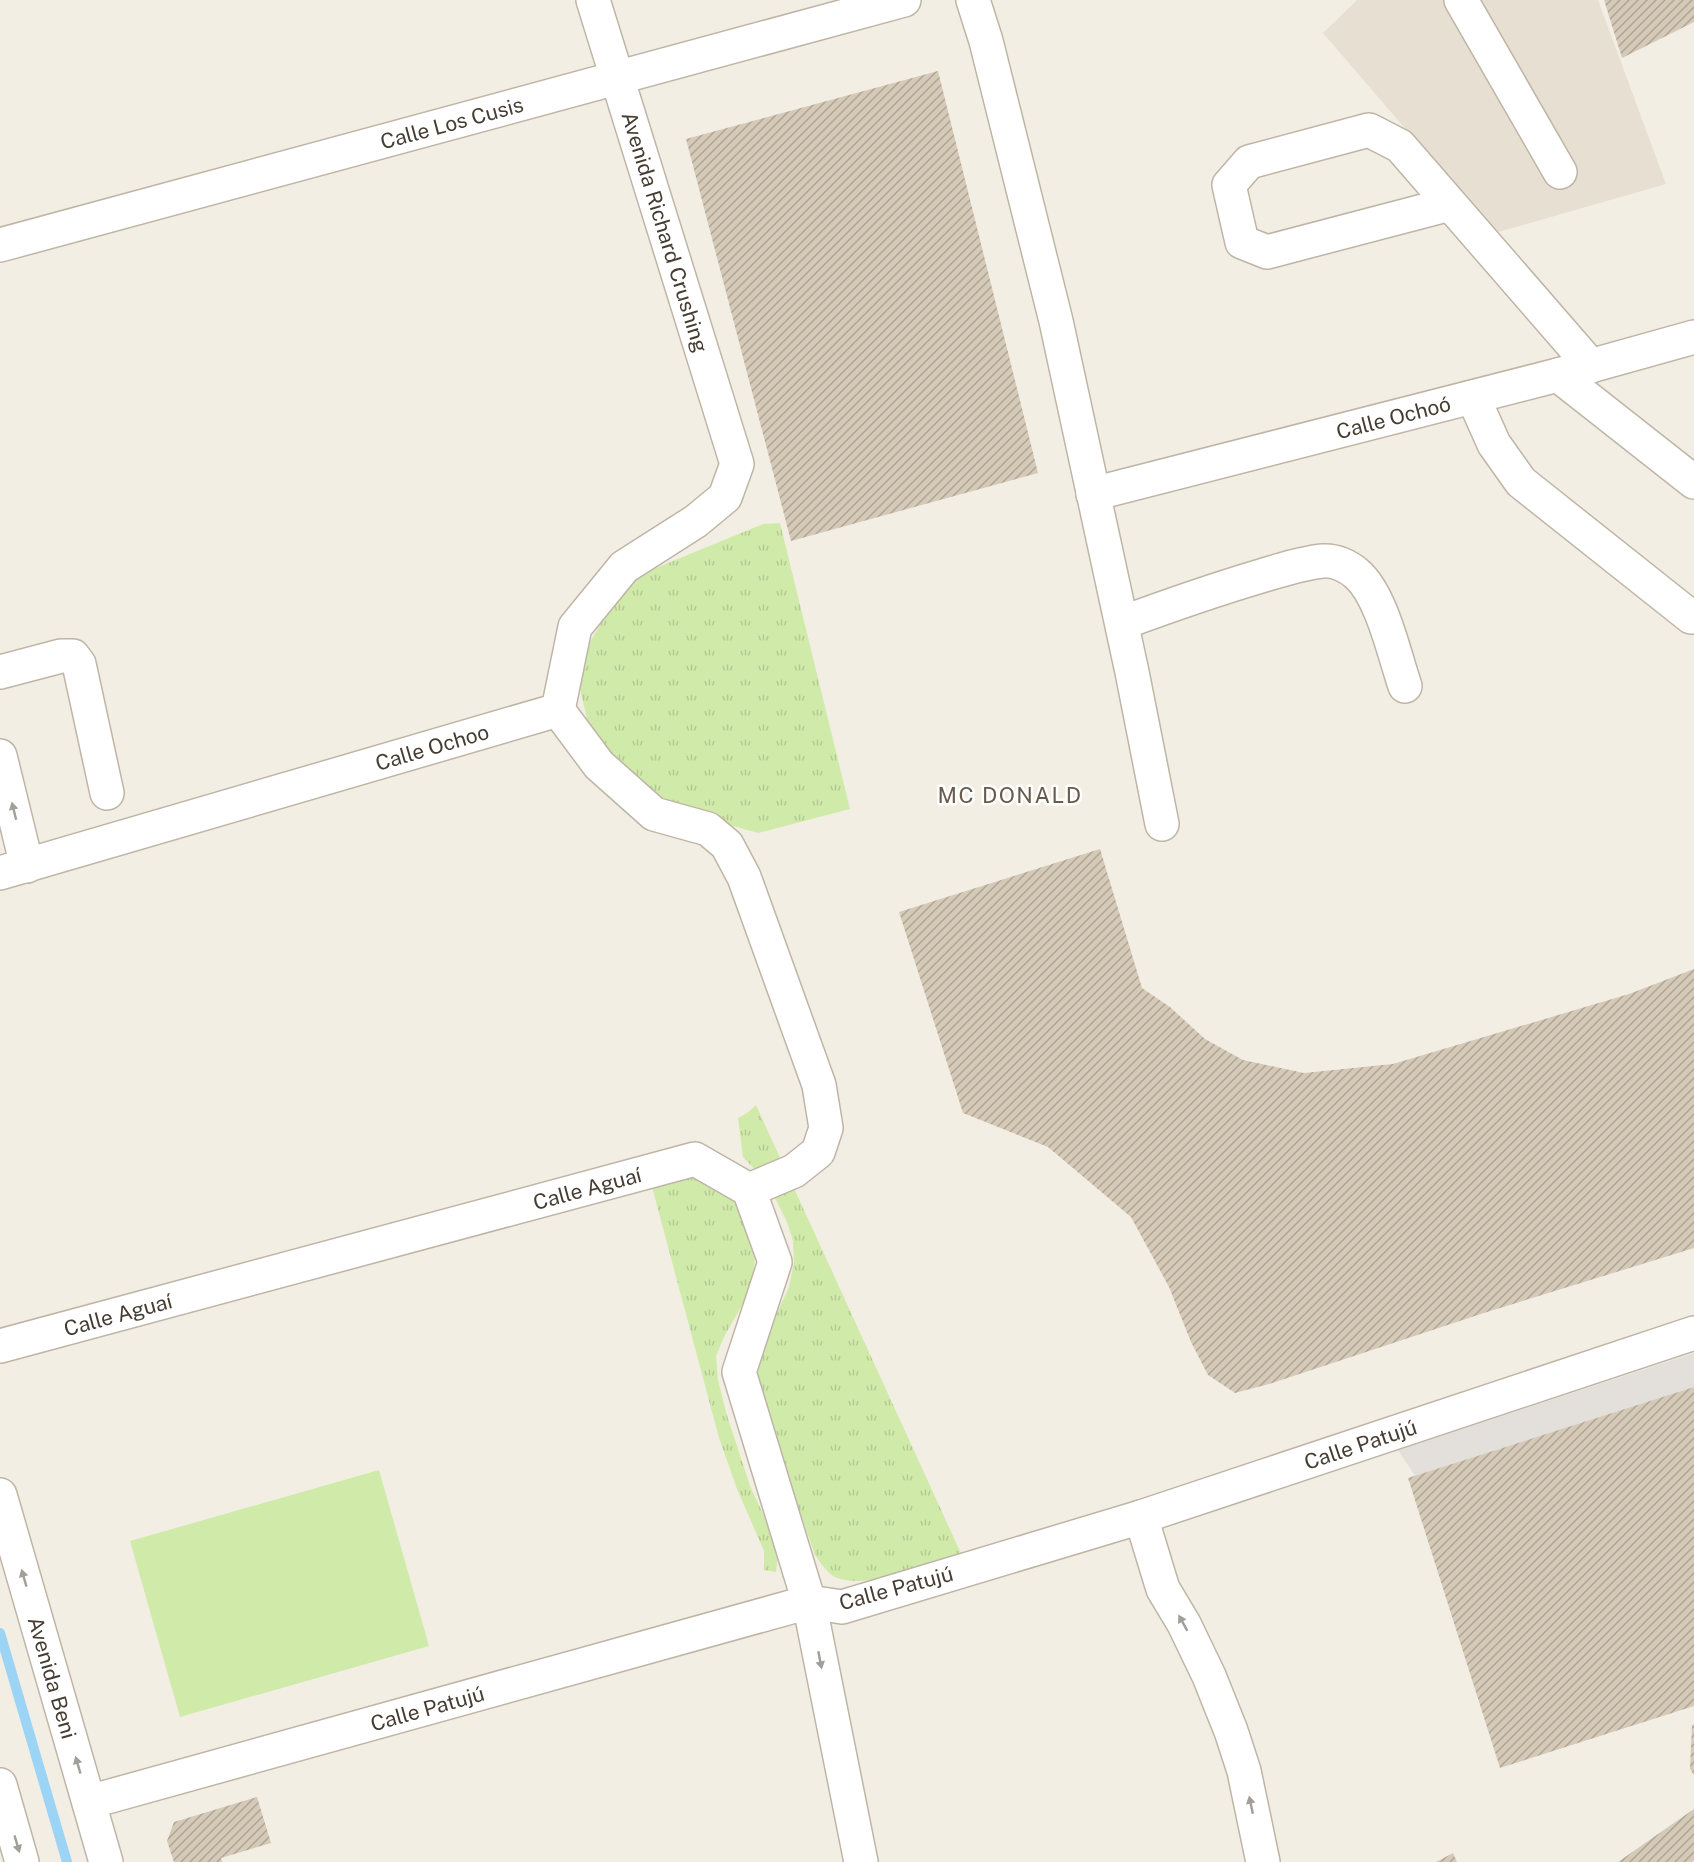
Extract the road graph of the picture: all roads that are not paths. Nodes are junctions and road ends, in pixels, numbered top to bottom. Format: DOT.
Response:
graph roads {
  1 [pos="593,0"];
  2 [pos="904,0"];
  3 [pos="974,0"];
  4 [pos="1461,0"];
  5 [pos="617,76"];
  6 [pos="1560,172"];
  7 [pos="1450,204"];
  8 [pos="0,245"];
  9 [pos="1694,338"];
  10 [pos="1591,366"];
  11 [pos="1558,375"];
  12 [pos="1473,397"];
  13 [pos="1694,482"];
  14 [pos="1093,494"];
  15 [pos="1691,617"];
  16 [pos="1122,623"];
  17 [pos="0,672"];
  18 [pos="1405,686"];
  19 [pos="558,710"];
  20 [pos="0,756"];
  21 [pos="108,793"];
  22 [pos="1162,824"];
  23 [pos="13,870"];
  24 [pos="749,1190"];
  25 [pos="1694,1333"];
  26 [pos="0,1346"];
  27 [pos="0,1495"];
  28 [pos="1141,1516"];
  29 [pos="809,1602"];
  30 [pos="0,1785"];
  31 [pos="89,1802"];
  32 [pos="22,1862"];
  33 [pos="106,1862"];
  34 [pos="861,1862"];
  35 [pos="1263,1862"];
  1 -- 5 [label="street, Avenida Richard Crushing"];
  2 -- 5 [label="street, Calle Los Cusis"];
  3 -- 14 [label="street"];
  4 -- 6 [label="street"];
  5 -- 8 [label="street, Calle Los Cusis"];
  5 -- 19 [label="street, Avenida Richard Crushing"];
  7 -- 7 [label="street"];
  7 -- 10 [label="street"];
  9 -- 10 [label="street, Calle Ochoó"];
  10 -- 11 [label="street, Calle Ochoó"];
  11 -- 12 [label="street, Calle Ochoó"];
  11 -- 13 [label="street"];
  12 -- 14 [label="street, Calle Ochoó"];
  12 -- 15 [label="street"];
  14 -- 16 [label="street"];
  16 -- 18 [label="street"];
  16 -- 22 [label="street"];
  17 -- 21 [label="street"];
  19 -- 23 [label="street, Calle Ochoo"];
  19 -- 24 [label="street"];
  23 -- 20 [label="street, one-way"];
  24 -- 26 [label="street, Calle Aguaí"];
  24 -- 29 [label="street"];
  25 -- 28 [label="street, Calle Patujú"];
  31 -- 27 [label="street, Avenida Beni, one-way"];
  28 -- 29 [label="street, Calle Patujú"];
  35 -- 28 [label="street, one-way"];
  29 -- 31 [label="street, Calle Patujú"];
  29 -- 34 [label="street, one-way"];
  30 -- 32 [label="street, one-way"];
  31 -- 33 [label="street, Avenida Beni"];
}
